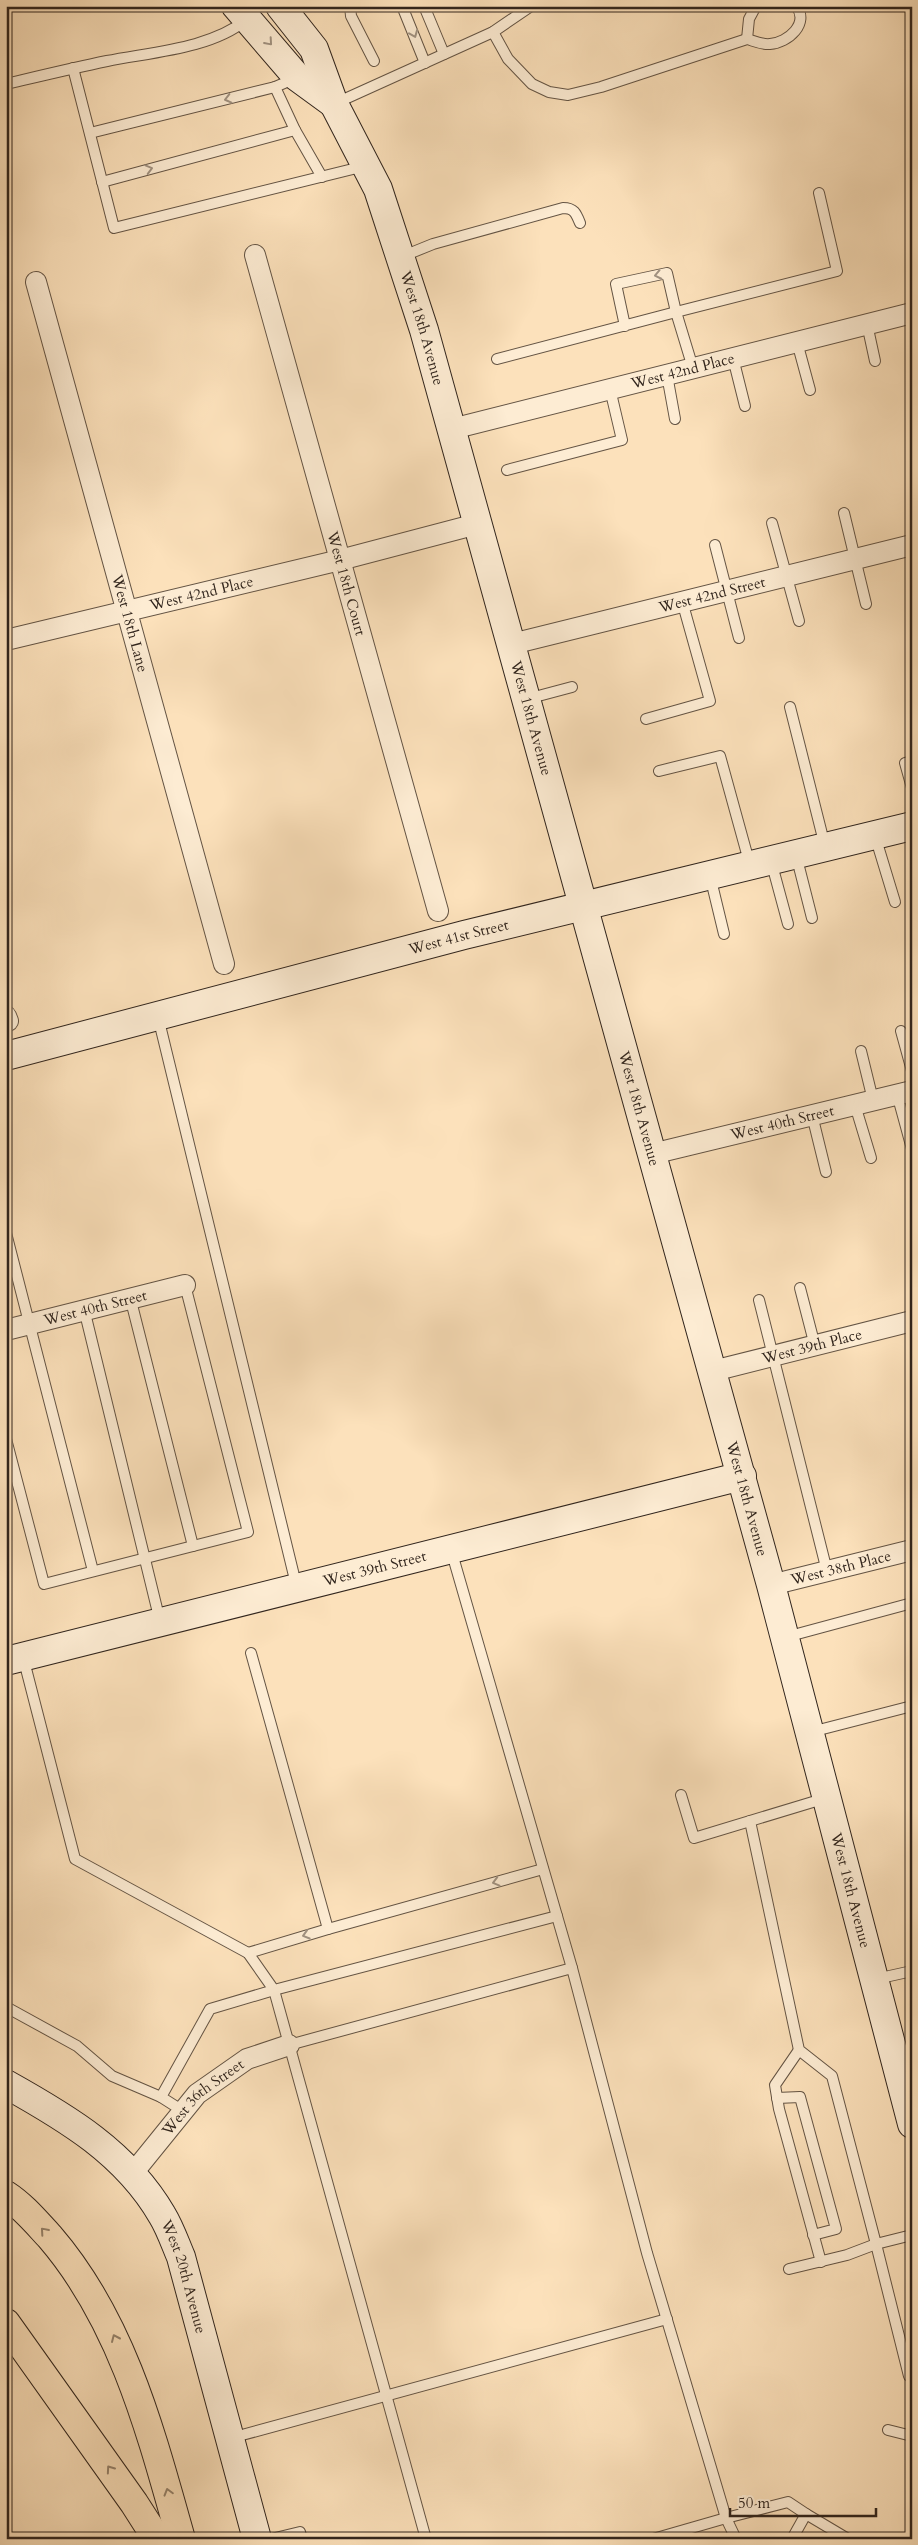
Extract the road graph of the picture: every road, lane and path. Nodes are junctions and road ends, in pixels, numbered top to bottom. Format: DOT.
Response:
graph roads {
  1 [pos="280,6"];
  2 [pos="350,6"];
  3 [pos="402,6"];
  4 [pos="424,6"];
  5 [pos="531,6"];
  6 [pos="756,6"];
  7 [pos="796,6"];
  8 [pos="242,12"];
  9 [pos="493,32"];
  10 [pos="747,39"];
  11 [pos="444,54"];
  12 [pos="374,61"];
  13 [pos="425,63"];
  14 [pos="73,68"];
  15 [pos="286,82"];
  16 [pos="6,84"];
  17 [pos="334,104"];
  18 [pos="295,130"];
  19 [pos="90,133"];
  20 [pos="366,166"];
  21 [pos="322,177"];
  22 [pos="102,182"];
  23 [pos="819,193"];
  24 [pos="580,223"];
  25 [pos="255,256"];
  26 [pos="400,257"];
  27 [pos="36,282"];
  28 [pos="676,312"];
  29 [pos="912,313"];
  30 [pos="867,324"];
  31 [pos="625,326"];
  32 [pos="797,342"];
  33 [pos="733,358"];
  34 [pos="497,359"];
  35 [pos="874,361"];
  36 [pos="693,368"];
  37 [pos="666,375"];
  38 [pos="610,389"];
  39 [pos="810,390"];
  40 [pos="745,406"];
  41 [pos="675,419"];
  42 [pos="452,429"];
  43 [pos="507,470"];
  44 [pos="844,513"];
  45 [pos="772,522"];
  46 [pos="477,524"];
  47 [pos="912,544"];
  48 [pos="715,545"];
  49 [pos="856,558"];
  50 [pos="340,560"];
  51 [pos="788,576"];
  52 [pos="727,590"];
  53 [pos="682,601"];
  54 [pos="866,604"];
  55 [pos="126,610"];
  56 [pos="799,621"];
  57 [pos="739,638"];
  58 [pos="6,640"];
  59 [pos="512,644"];
  60 [pos="572,687"];
  61 [pos="526,699"];
  62 [pos="790,707"];
  63 [pos="646,719"];
  64 [pos="912,761"];
  65 [pos="660,771"];
  66 [pos="912,788"];
  67 [pos="912,826"];
  68 [pos="874,835"];
  69 [pos="825,847"];
  70 [pos="772,860"];
  71 [pos="710,875"];
  72 [pos="895,902"];
  73 [pos="583,907"];
  74 [pos="438,911"];
  75 [pos="812,918"];
  76 [pos="788,924"];
  77 [pos="724,934"];
  78 [pos="224,964"];
  79 [pos="158,1016"];
  80 [pos="901,1031"];
  81 [pos="861,1051"];
  82 [pos="6,1056"];
  83 [pos="912,1071"];
  84 [pos="904,1093"];
  85 [pos="864,1102"];
  86 [pos="812,1115"];
  87 [pos="912,1149"];
  88 [pos="652,1154"];
  89 [pos="870,1158"];
  90 [pos="826,1172"];
  91 [pos="6,1233"];
  92 [pos="185,1285"];
  93 [pos="800,1288"];
  94 [pos="130,1297"];
  95 [pos="759,1300"];
  96 [pos="84,1309"];
  97 [pos="911,1323"];
  98 [pos="30,1324"];
  99 [pos="6,1330"];
  100 [pos="815,1346"];
  101 [pos="774,1356"];
  102 [pos="712,1372"];
  103 [pos="6,1439"];
  104 [pos="742,1476"];
  105 [pos="193,1546"];
  106 [pos="451,1549"];
  107 [pos="912,1550"];
  108 [pos="143,1558"];
  109 [pos="828,1570"];
  110 [pos="93,1572"];
  111 [pos="771,1584"];
  112 [pos="297,1588"];
  113 [pos="912,1603"];
  114 [pos="160,1622"];
  115 [pos="786,1637"];
  116 [pos="251,1653"];
  117 [pos="15,1659"];
  118 [pos="912,1706"];
  119 [pos="810,1732"];
  120 [pos="681,1795"];
  121 [pos="827,1797"];
  122 [pos="750,1821"];
  123 [pos="543,1869"];
  124 [pos="557,1916"];
  125 [pos="328,1928"];
  126 [pos="248,1953"];
  127 [pos="572,1968"];
  128 [pos="912,1970"];
  129 [pos="875,1980"];
  130 [pos="274,1990"];
  131 [pos="6,2007"];
  132 [pos="901,2038"];
  133 [pos="289,2045"];
  134 [pos="799,2050"];
  135 [pos="6,2084"];
  136 [pos="161,2096"];
  137 [pos="777,2098"];
  138 [pos="183,2111"];
  139 [pos="912,2124"];
  140 [pos="133,2172"];
  141 [pos="6,2195"];
  142 [pos="813,2235"];
  143 [pos="912,2235"];
  144 [pos="876,2244"];
  145 [pos="822,2262"];
  146 [pos="789,2269"];
  147 [pos="667,2319"];
  148 [pos="6,2323"];
  149 [pos="912,2375"];
  150 [pos="386,2396"];
  151 [pos="888,2430"];
  152 [pos="912,2436"];
  153 [pos="230,2438"];
  154 [pos="806,2514"];
  155 [pos="726,2518"];
  156 [pos="157,2539"];
  157 [pos="181,2539"];
  158 [pos="257,2539"];
  159 [pos="271,2539"];
  160 [pos="302,2539"];
  161 [pos="426,2539"];
  162 [pos="653,2539"];
  163 [pos="728,2539"];
  164 [pos="736,2539"];
  165 [pos="792,2539"];
  166 [pos="848,2539"];
  1 -- 17 [label="street, West 18th Avenue"];
  2 -- 12 [label="lane"];
  3 -- 13 [label="lane, one-way"];
  4 -- 11 [label="lane"];
  5 -- 9 [label="lane"];
  6 -- 10 [label="lane"];
  7 -- 10 [label="lane"];
  8 -- 14 [label="lane"];
  8 -- 15 [label="street, West 18th Avenue, one-way"];
  9 -- 10 [label="lane"];
  9 -- 11 [label="lane"];
  11 -- 13 [label="lane"];
  13 -- 17 [label="lane"];
  14 -- 16 [label="lane"];
  14 -- 19 [label="lane"];
  15 -- 17 [label="street, West 18th Avenue"];
  15 -- 18 [label="lane"];
  15 -- 19 [label="lane, one-way"];
  17 -- 20 [label="street, West 18th Avenue"];
  18 -- 21 [label="lane"];
  22 -- 18 [label="lane, one-way"];
  19 -- 22 [label="lane"];
  20 -- 21 [label="lane"];
  20 -- 26 [label="street, West 18th Avenue"];
  21 -- 22 [label="lane"];
  23 -- 28 [label="lane"];
  24 -- 26 [label="lane"];
  25 -- 50 [label="street, West 18th Court"];
  26 -- 42 [label="street, West 18th Avenue"];
  27 -- 55 [label="street, West 18th Lane"];
  28 -- 31 [label="lane"];
  28 -- 31 [label="lane, one-way"];
  28 -- 36 [label="lane"];
  29 -- 30 [label="street, West 42nd Place"];
  30 -- 32 [label="street, West 42nd Place"];
  30 -- 35 [label="lane"];
  31 -- 34 [label="lane"];
  32 -- 33 [label="street, West 42nd Place"];
  32 -- 39 [label="lane"];
  33 -- 36 [label="street, West 42nd Place"];
  33 -- 40 [label="lane"];
  36 -- 37 [label="street, West 42nd Place"];
  37 -- 38 [label="street, West 42nd Place"];
  37 -- 41 [label="lane"];
  38 -- 42 [label="street, West 42nd Place"];
  38 -- 43 [label="lane"];
  42 -- 46 [label="street, West 18th Avenue"];
  44 -- 49 [label="lane"];
  45 -- 51 [label="lane"];
  46 -- 50 [label="street"];
  46 -- 59 [label="street, West 18th Avenue"];
  47 -- 49 [label="street, West 42nd Street"];
  48 -- 52 [label="lane"];
  49 -- 51 [label="street, West 42nd Street"];
  49 -- 54 [label="lane"];
  50 -- 55 [label="street, West 42nd Place"];
  50 -- 74 [label="street, West 18th Court"];
  51 -- 52 [label="street, West 42nd Street"];
  51 -- 56 [label="lane"];
  52 -- 53 [label="street, West 42nd Street"];
  52 -- 57 [label="lane"];
  53 -- 59 [label="street, West 42nd Street"];
  53 -- 63 [label="lane"];
  55 -- 58 [label="street, West 42nd Place"];
  55 -- 78 [label="street, West 18th Lane"];
  59 -- 61 [label="street, West 18th Avenue"];
  60 -- 61 [label="lane"];
  61 -- 73 [label="street, West 18th Avenue"];
  62 -- 69 [label="lane"];
  64 -- 66 [label="lane"];
  65 -- 70 [label="lane"];
  67 -- 68 [label="street, West 41st Street"];
  68 -- 69 [label="street, West 41st Street"];
  68 -- 72 [label="lane"];
  69 -- 70 [label="street, West 41st Street"];
  70 -- 71 [label="street, West 41st Street"];
  70 -- 75 [label="lane"];
  70 -- 76 [label="lane"];
  71 -- 73 [label="street, West 41st Street"];
  71 -- 77 [label="lane"];
  73 -- 79 [label="street, West 41st Street"];
  73 -- 88 [label="street, West 18th Avenue"];
  79 -- 82 [label="street, West 41st Street"];
  79 -- 112 [label="lane"];
  80 -- 83 [label="lane"];
  81 -- 85 [label="lane"];
  84 -- 85 [label="street, West 40th Street"];
  84 -- 87 [label="lane"];
  85 -- 86 [label="street, West 40th Street"];
  85 -- 89 [label="lane"];
  86 -- 88 [label="street, West 40th Street"];
  86 -- 90 [label="lane"];
  88 -- 102 [label="street, West 18th Avenue"];
  91 -- 98 [label="lane"];
  92 -- 94 [label="street, West 40th Street"];
  92 -- 105 [label="lane"];
  93 -- 100 [label="lane"];
  94 -- 96 [label="street, West 40th Street"];
  94 -- 105 [label="lane"];
  95 -- 101 [label="lane"];
  96 -- 98 [label="street, West 40th Street"];
  96 -- 108 [label="lane"];
  97 -- 100 [label="street, West 39th Place"];
  98 -- 99 [label="street, West 40th Street"];
  98 -- 110 [label="lane"];
  100 -- 101 [label="street, West 39th Place"];
  101 -- 102 [label="street, West 39th Place"];
  101 -- 109 [label="lane"];
  102 -- 104 [label="street, West 18th Avenue"];
  103 -- 110 [label="lane"];
  104 -- 106 [label="street, West 39th Street"];
  104 -- 111 [label="street, West 18th Avenue"];
  105 -- 108 [label="lane"];
  106 -- 112 [label="street, West 39th Street"];
  106 -- 123 [label="lane"];
  107 -- 109 [label="street, West 38th Place"];
  108 -- 110 [label="lane"];
  108 -- 114 [label="lane"];
  109 -- 111 [label="street, West 38th Place"];
  111 -- 115 [label="street, West 18th Avenue"];
  112 -- 114 [label="street, West 39th Street"];
  113 -- 115 [label="lane"];
  114 -- 117 [label="street, West 39th Street"];
  115 -- 119 [label="street, West 18th Avenue"];
  116 -- 125 [label="lane"];
  117 -- 126 [label="lane"];
  118 -- 119 [label="lane"];
  119 -- 121 [label="street, West 18th Avenue"];
  120 -- 122 [label="lane"];
  121 -- 122 [label="lane"];
  121 -- 129 [label="street, West 18th Avenue"];
  122 -- 134 [label="lane"];
  123 -- 124 [label="lane"];
  123 -- 125 [label="lane, one-way"];
  124 -- 127 [label="lane"];
  124 -- 130 [label="lane"];
  125 -- 126 [label="lane, one-way"];
  126 -- 130 [label="lane"];
  127 -- 133 [label="lane"];
  127 -- 147 [label="lane"];
  128 -- 129 [label="lane"];
  129 -- 132 [label="street, West 18th Avenue"];
  130 -- 133 [label="lane"];
  130 -- 136 [label="lane"];
  131 -- 136 [label="lane"];
  132 -- 139 [label="street, West 18th Avenue"];
  133 -- 138 [label="street, West 36th Street"];
  133 -- 150 [label="lane"];
  134 -- 137 [label="lane"];
  134 -- 144 [label="lane"];
  135 -- 140 [label="street, West 20th Avenue"];
  136 -- 138 [label="lane"];
  137 -- 142 [label="lane"];
  137 -- 142 [label="lane"];
  138 -- 140 [label="street, West 36th Street"];
  140 -- 153 [label="street, West 20th Avenue"];
  157 -- 141 [label="highway, one-way"];
  142 -- 145 [label="lane"];
  143 -- 144 [label="lane"];
  144 -- 145 [label="lane"];
  144 -- 149 [label="lane"];
  145 -- 146 [label="lane"];
  147 -- 150 [label="lane"];
  147 -- 155 [label="lane"];
  156 -- 148 [label="highway, one-way"];
  150 -- 153 [label="lane"];
  150 -- 161 [label="lane"];
  151 -- 152 [label="lane"];
  153 -- 158 [label="street, West 20th Avenue"];
  154 -- 155 [label="lane"];
  154 -- 165 [label="lane"];
  154 -- 166 [label="lane"];
  155 -- 162 [label="lane"];
  155 -- 163 [label="lane"];
  155 -- 164 [label="lane"];
  159 -- 160 [label="lane"];
}
